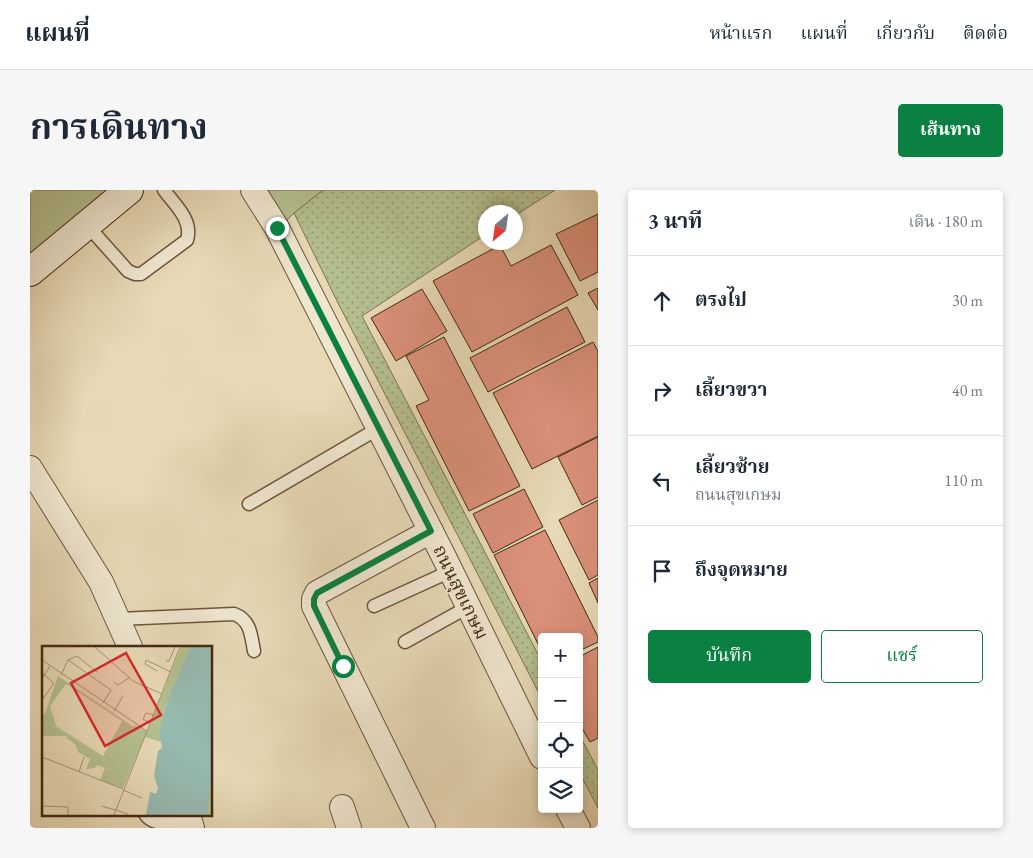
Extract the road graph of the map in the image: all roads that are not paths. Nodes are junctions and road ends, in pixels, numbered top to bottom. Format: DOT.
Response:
graph roads {
  1 [pos="129,190"];
  2 [pos="164,190"];
  3 [pos="253,190"];
  4 [pos="86,225"];
  5 [pos="30,272"];
  6 [pos="379,428"];
  7 [pos="30,468"];
  8 [pos="249,504"];
  9 [pos="431,531"];
  10 [pos="451,571"];
  11 [pos="374,606"];
  12 [pos="468,606"];
  13 [pos="118,619"];
  14 [pos="405,642"];
  15 [pos="130,646"];
  16 [pos="254,651"];
  17 [pos="538,749"];
  18 [pos="570,813"];
  19 [pos="146,816"];
  20 [pos="190,821"];
  21 [pos="423,828"];
  22 [pos="578,828"];
  1 -- 4 [label="main road"];
  2 -- 4 [label="lane"];
  3 -- 6 [label="street, ถนนสุขเกษม"];
  4 -- 5 [label="main road"];
  6 -- 8 [label="lane"];
  6 -- 9 [label="street, ถนนสุขเกษม"];
  7 -- 13 [label="street"];
  9 -- 10 [label="street, ถนนสุขเกษม"];
  9 -- 21 [label="street"];
  10 -- 11 [label="lane"];
  10 -- 12 [label="street, ถนนสุขเกษม"];
  12 -- 14 [label="lane"];
  12 -- 17 [label="street, ถนนสุขเกษม"];
  13 -- 15 [label="street"];
  13 -- 16 [label="lane"];
  18 -- 22 [label="street"];
  19 -- 20 [label="lane"];
}
